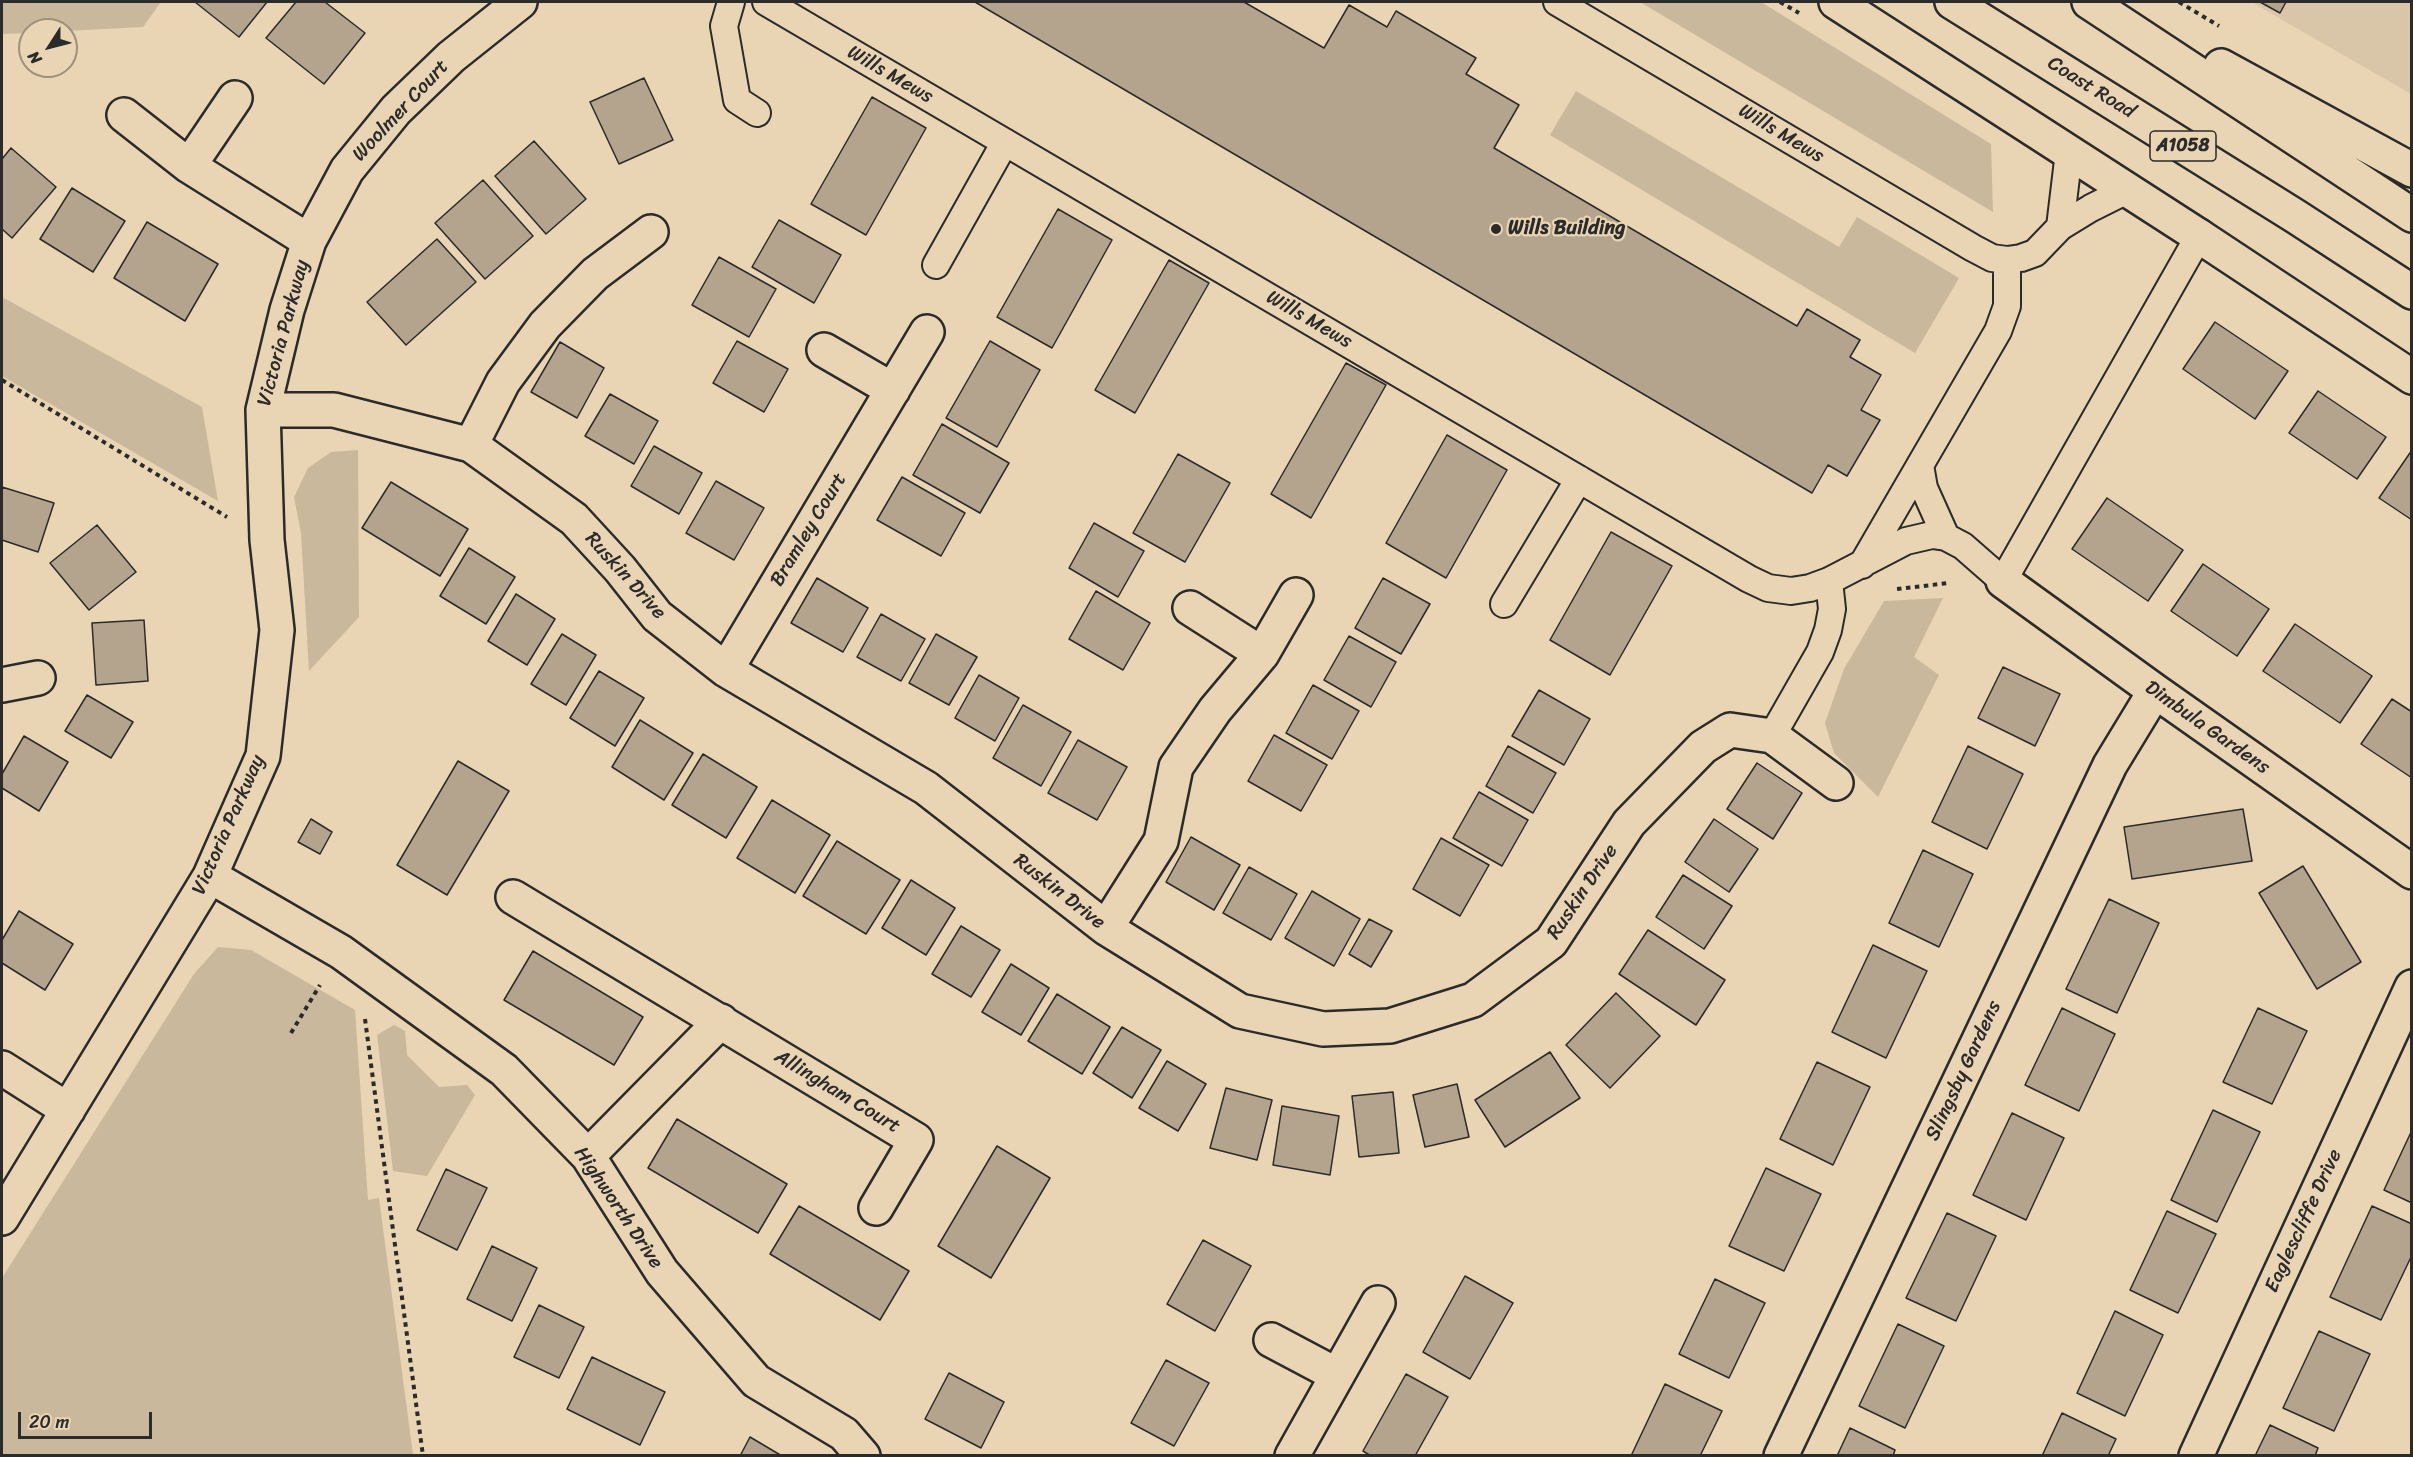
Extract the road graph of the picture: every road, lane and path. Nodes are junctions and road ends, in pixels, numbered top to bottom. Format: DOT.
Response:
graph roads {
  1 [pos="520,2"];
  2 [pos="731,2"];
  3 [pos="766,2"];
  4 [pos="1557,2"];
  5 [pos="1836,2"];
  6 [pos="1952,2"];
  7 [pos="2089,2"];
  8 [pos="2103,2"];
  9 [pos="235,98"];
  10 [pos="757,113"];
  11 [pos="124,115"];
  12 [pos="1005,142"];
  13 [pos="2069,152"];
  14 [pos="189,166"];
  15 [pos="2412,170"];
  16 [pos="2127,190"];
  17 [pos="2412,215"];
  18 [pos="2060,227"];
  19 [pos="651,232"];
  20 [pos="2199,236"];
  21 [pos="309,241"];
  22 [pos="2007,260"];
  23 [pos="936,265"];
  24 [pos="2412,292"];
  25 [pos="927,332"];
  26 [pos="824,350"];
  27 [pos="2412,377"];
  28 [pos="2,380"];
  29 [pos="892,390"];
  30 [pos="262,410"];
  31 [pos="471,445"];
  32 [pos="1920,465"];
  33 [pos="1579,479"];
  34 [pos="1946,537"];
  35 [pos="267,540"];
  36 [pos="1862,565"];
  37 [pos="1829,581"];
  38 [pos="2003,581"];
  39 [pos="1890,590"];
  40 [pos="1296,595"];
  41 [pos="1504,604"];
  42 [pos="1190,608"];
  43 [pos="1263,654"];
  44 [pos="726,670"];
  45 [pos="38,678"];
  46 [pos="2,685"];
  47 [pos="2155,691"];
  48 [pos="1772,736"];
  49 [pos="1836,783"];
  50 [pos="2412,872"];
  51 [pos="210,876"];
  52 [pos="513,897"];
  53 [pos="1106,928"];
  54 [pos="349,958"];
  55 [pos="2412,987"];
  56 [pos="721,1022"];
  57 [pos="291,1033"];
  58 [pos="2,1068"];
  59 [pos="69,1110"];
  60 [pos="588,1156"];
  61 [pos="876,1208"];
  62 [pos="2,1218"];
  63 [pos="1378,1303"];
  64 [pos="1271,1340"];
  65 [pos="1337,1375"];
  66 [pos="423,1455"];
  67 [pos="863,1455"];
  68 [pos="1292,1455"];
  69 [pos="1781,1455"];
  70 [pos="2196,1455"];
  1 -- 21 [label="main road, Woolmer Court"];
  2 -- 10 [label="lane"];
  3 -- 12 [label="lane, Wills Mews"];
  4 -- 22 [label="lane, Wills Mews"];
  5 -- 13 [label="main road"];
  6 -- 24 [label="main road, Coast Road / A1058"];
  7 -- 17 [label="main road"];
  8 -- 15 [label="main road"];
  9 -- 14 [label="main road"];
  11 -- 14 [label="main road"];
  12 -- 23 [label="lane"];
  12 -- 33 [label="lane, Wills Mews"];
  13 -- 16 [label="main road"];
  13 -- 18 [label="lane"];
  14 -- 21 [label="main road"];
  16 -- 18 [label="lane"];
  16 -- 20 [label="main road"];
  18 -- 22 [label="lane"];
  19 -- 31 [label="main road"];
  20 -- 27 [label="main road"];
  20 -- 38 [label="lane"];
  21 -- 30 [label="main road, Victoria Parkway"];
  22 -- 32 [label="lane"];
  25 -- 29 [label="main road, Bramley Court"];
  26 -- 29 [label="main road"];
  28 -- 35 [label="path"];
  29 -- 44 [label="main road, Bramley Court"];
  30 -- 31 [label="main road, Ruskin Drive"];
  30 -- 35 [label="main road, Victoria Parkway"];
  31 -- 44 [label="main road, Ruskin Drive"];
  32 -- 34 [label="lane"];
  32 -- 36 [label="lane"];
  33 -- 37 [label="lane, Wills Mews"];
  33 -- 41 [label="lane"];
  34 -- 36 [label="lane, Wills Mews"];
  34 -- 38 [label="lane"];
  35 -- 51 [label="main road, Victoria Parkway"];
  36 -- 37 [label="lane, Wills Mews"];
  37 -- 48 [label="lane"];
  38 -- 39 [label="path"];
  38 -- 47 [label="main road, Dimbula Gardens"];
  40 -- 43 [label="main road"];
  42 -- 43 [label="main road"];
  43 -- 53 [label="main road"];
  44 -- 53 [label="main road, Ruskin Drive"];
  45 -- 46 [label="main road"];
  47 -- 50 [label="main road, Dimbula Gardens"];
  47 -- 69 [label="main road, Slingsby Gardens"];
  48 -- 49 [label="main road, Ruskin Drive"];
  48 -- 53 [label="main road, Ruskin Drive"];
  51 -- 54 [label="main road, Highworth Drive"];
  51 -- 59 [label="main road, Victoria Parkway"];
  52 -- 56 [label="main road, Allingham Court"];
  54 -- 57 [label="path"];
  54 -- 60 [label="main road, Highworth Drive"];
  54 -- 66 [label="path"];
  55 -- 70 [label="main road, Eaglescliffe Drive"];
  56 -- 60 [label="main road"];
  56 -- 61 [label="main road, Allingham Court"];
  58 -- 59 [label="main road"];
  59 -- 62 [label="main road, Victoria Parkway"];
  60 -- 67 [label="main road, Highworth Drive"];
  63 -- 65 [label="main road"];
  64 -- 65 [label="main road"];
  65 -- 68 [label="main road"];
}
